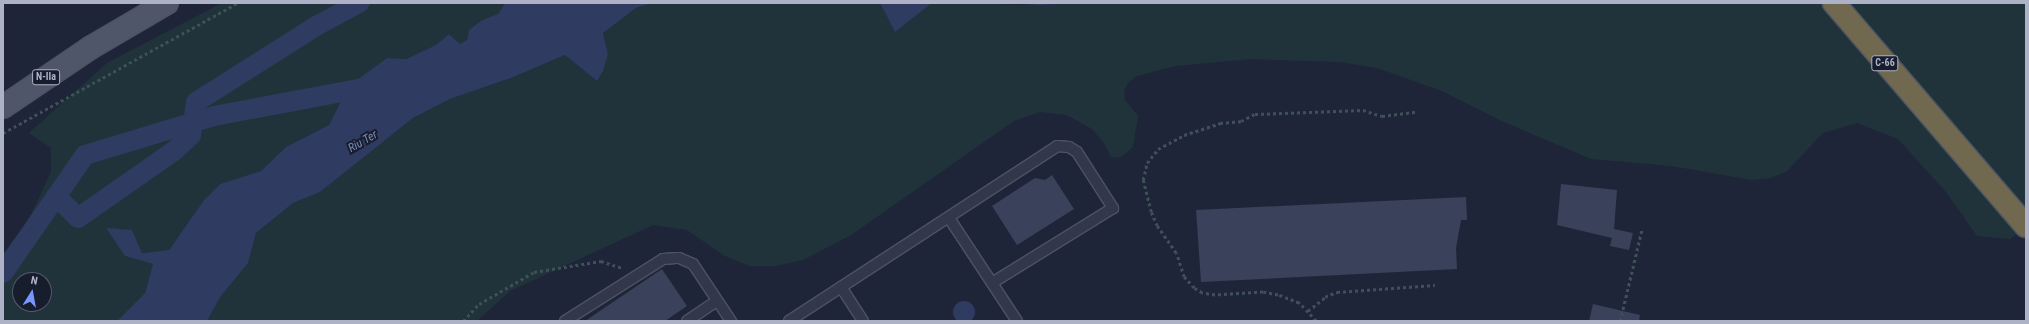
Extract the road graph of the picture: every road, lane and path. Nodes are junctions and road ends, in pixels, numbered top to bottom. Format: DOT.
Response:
graph roads {
  1 [pos="238,3"];
  2 [pos="1834,3"];
  3 [pos="167,4"];
  4 [pos="3,107"];
  5 [pos="1416,112"];
  6 [pos="3,133"];
  7 [pos="949,218"];
  8 [pos="2026,226"];
  9 [pos="1642,229"];
  10 [pos="627,269"];
  11 [pos="992,283"];
  12 [pos="1435,285"];
  13 [pos="842,287"];
  14 [pos="717,301"];
  15 [pos="1308,311"];
  16 [pos="463,321"];
  17 [pos="565,321"];
  18 [pos="687,321"];
  19 [pos="731,321"];
  20 [pos="789,321"];
  21 [pos="864,321"];
  22 [pos="1017,321"];
  23 [pos="1316,321"];
  24 [pos="1620,321"];
  1 -- 6 [label="path"];
  2 -- 8 [label="highway, C-66"];
  3 -- 4 [label="main road, N-IIa"];
  5 -- 15 [label="path"];
  7 -- 11 [label="lane"];
  7 -- 11 [label="lane"];
  7 -- 13 [label="lane"];
  9 -- 24 [label="path"];
  10 -- 16 [label="path"];
  11 -- 22 [label="lane"];
  12 -- 15 [label="path"];
  13 -- 20 [label="lane"];
  13 -- 21 [label="lane"];
  14 -- 17 [label="lane"];
  14 -- 18 [label="lane"];
  14 -- 19 [label="lane"];
  15 -- 23 [label="path"];
}
